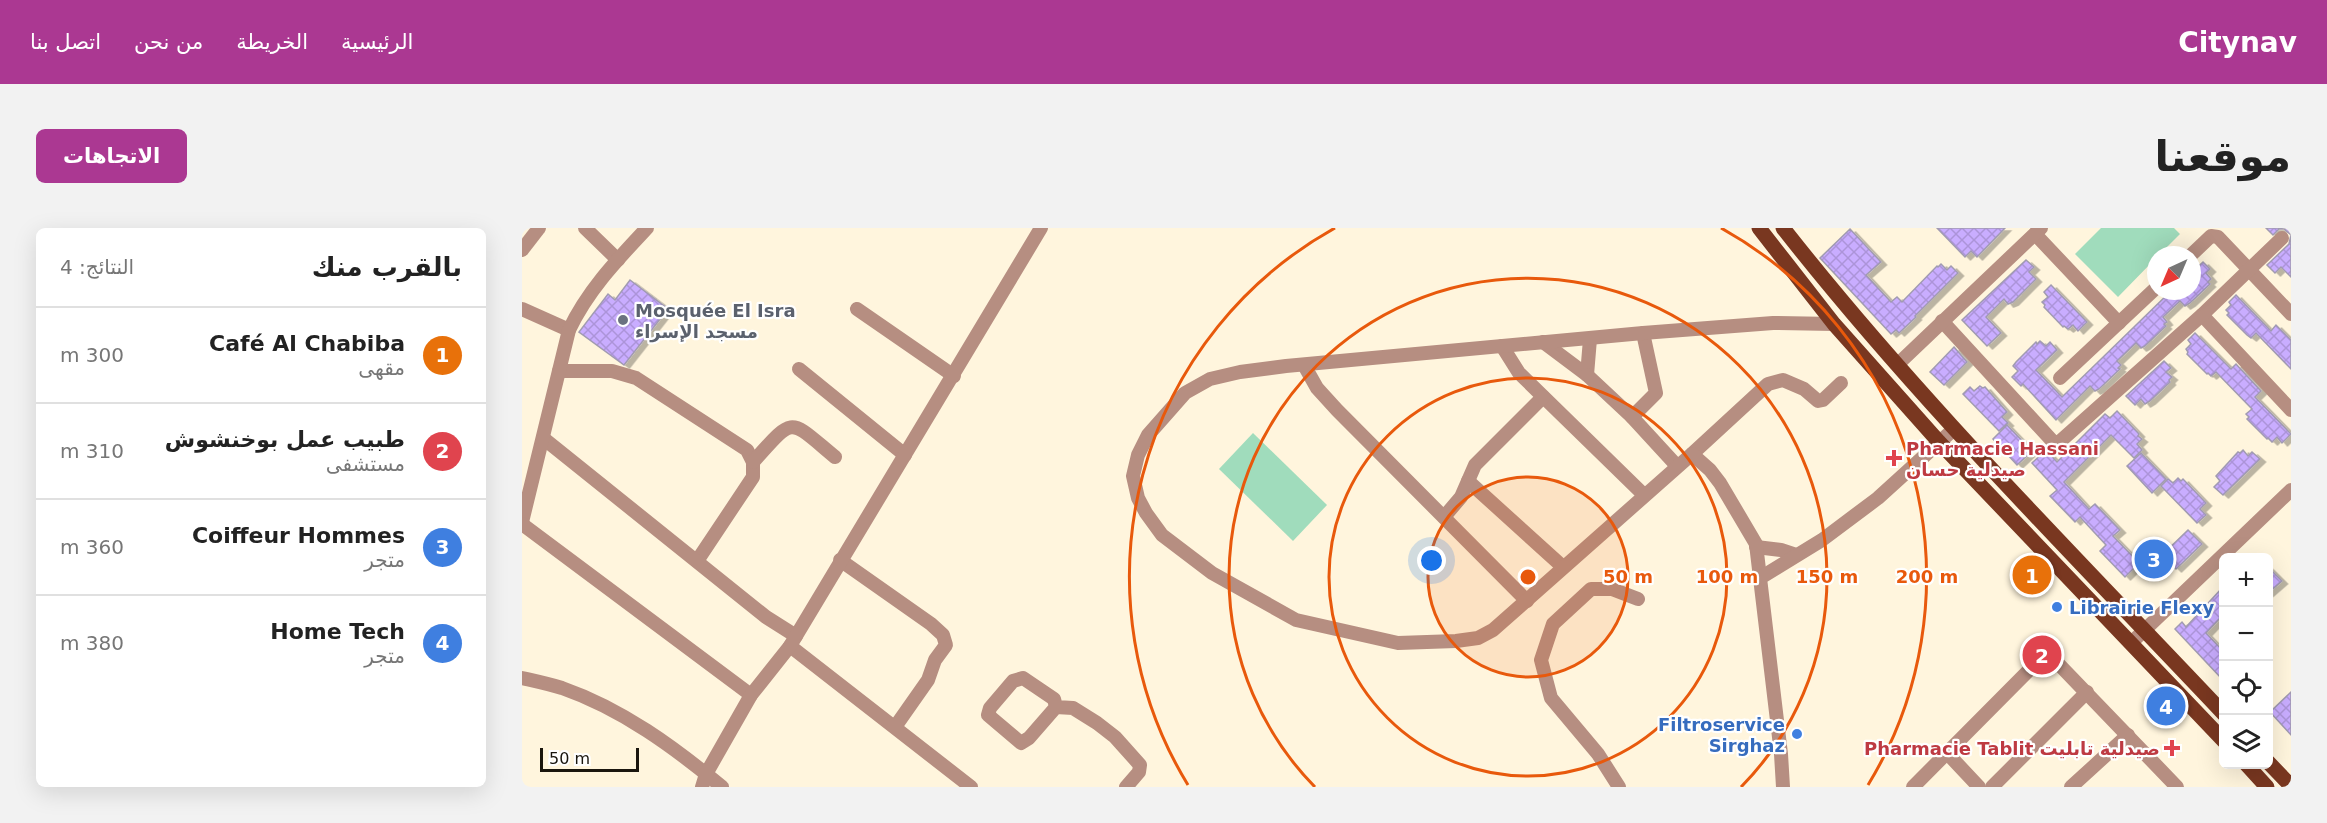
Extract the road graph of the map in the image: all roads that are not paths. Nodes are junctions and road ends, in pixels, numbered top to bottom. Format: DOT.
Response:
graph roads {
  1 [pos="539,228"];
  2 [pos="585,228"];
  3 [pos="647,228"];
  4 [pos="1041,228"];
  5 [pos="1759,228"];
  6 [pos="1783,228"];
  7 [pos="2038,231"];
  8 [pos="2282,238"];
  9 [pos="2200,246"];
  10 [pos="522,250"];
  11 [pos="618,260"];
  12 [pos="2250,270"];
  13 [pos="2147,297"];
  14 [pos="522,309"];
  15 [pos="857,309"];
  16 [pos="2291,314"];
  17 [pos="2202,315"];
  18 [pos="1942,321"];
  19 [pos="2119,323"];
  20 [pos="1834,324"];
  21 [pos="569,330"];
  22 [pos="1643,333"];
  23 [pos="1590,339"];
  24 [pos="1543,342"];
  25 [pos="1502,346"];
  26 [pos="1898,364"];
  27 [pos="1304,365"];
  28 [pos="799,369"];
  29 [pos="559,371"];
  30 [pos="1587,375"];
  31 [pos="954,376"];
  32 [pos="2060,378"];
  33 [pos="1841,383"];
  34 [pos="1543,397"];
  35 [pos="2291,410"];
  36 [pos="1632,417"];
  37 [pos="1954,429"];
  38 [pos="543,438"];
  39 [pos="1939,442"];
  40 [pos="1692,454"];
  41 [pos="905,455"];
  42 [pos="835,457"];
  43 [pos="522,462"];
  44 [pos="753,462"];
  45 [pos="536,464"];
  46 [pos="1677,466"];
  47 [pos="1468,482"];
  48 [pos="2291,490"];
  49 [pos="1644,495"];
  50 [pos="1444,517"];
  51 [pos="522,523"];
  52 [pos="1756,547"];
  53 [pos="1796,555"];
  54 [pos="840,560"];
  55 [pos="697,561"];
  56 [pos="1563,567"];
  57 [pos="1760,578"];
  58 [pos="1638,599"];
  59 [pos="1527,601"];
  60 [pos="2144,630"];
  61 [pos="793,641"];
  62 [pos="2131,643"];
  63 [pos="522,678"];
  64 [pos="2087,692"];
  65 [pos="752,695"];
  66 [pos="1056,708"];
  67 [pos="2219,710"];
  68 [pos="895,727"];
  69 [pos="2128,735"];
  70 [pos="2219,737"];
  71 [pos="1948,754"];
  72 [pos="2273,767"];
  73 [pos="2250,769"];
  74 [pos="704,780"];
  75 [pos="2291,786"];
  76 [pos="722,787"];
  77 [pos="971,787"];
  78 [pos="1126,787"];
  79 [pos="1619,787"];
  80 [pos="1783,787"];
  81 [pos="1914,787"];
  82 [pos="1979,787"];
  83 [pos="1992,787"];
  84 [pos="2071,787"];
  85 [pos="2177,787"];
  86 [pos="2267,787"];
  1 -- 10 [label="street"];
  2 -- 11 [label="street"];
  3 -- 11 [label="street"];
  4 -- 31 [label="street"];
  5 -- 20 [label="main road"];
  6 -- 26 [label="main road"];
  7 -- 18 [label="street"];
  7 -- 19 [label="street"];
  8 -- 12 [label="street"];
  9 -- 12 [label="street"];
  11 -- 21 [label="street"];
  12 -- 16 [label="street"];
  12 -- 17 [label="street"];
  13 -- 19 [label="street"];
  14 -- 21 [label="street"];
  15 -- 31 [label="street"];
  17 -- 18 [label="street"];
  17 -- 35 [label="street"];
  18 -- 26 [label="street"];
  19 -- 32 [label="street"];
  20 -- 22 [label="street"];
  20 -- 39 [label="main road"];
  21 -- 29 [label="street"];
  22 -- 23 [label="street"];
  22 -- 36 [label="street"];
  23 -- 24 [label="street"];
  23 -- 30 [label="street"];
  24 -- 25 [label="street"];
  24 -- 30 [label="street"];
  25 -- 27 [label="street"];
  25 -- 34 [label="street"];
  26 -- 37 [label="main road"];
  27 -- 50 [label="street"];
  27 -- 59 [label="street"];
  28 -- 41 [label="street"];
  29 -- 38 [label="street"];
  29 -- 44 [label="street"];
  30 -- 36 [label="street"];
  31 -- 41 [label="street"];
  33 -- 40 [label="street"];
  34 -- 47 [label="street"];
  34 -- 49 [label="street"];
  36 -- 46 [label="street"];
  37 -- 39 [label="street"];
  37 -- 60 [label="main road"];
  38 -- 45 [label="street"];
  38 -- 55 [label="street"];
  39 -- 53 [label="street"];
  39 -- 62 [label="main road"];
  40 -- 46 [label="street"];
  40 -- 52 [label="street"];
  41 -- 54 [label="street"];
  42 -- 44 [label="street"];
  43 -- 45 [label="street"];
  44 -- 55 [label="street"];
  45 -- 51 [label="street"];
  46 -- 49 [label="street"];
  47 -- 50 [label="street"];
  47 -- 56 [label="street"];
  48 -- 60 [label="street"];
  49 -- 56 [label="street"];
  50 -- 59 [label="street"];
  51 -- 65 [label="street"];
  52 -- 53 [label="street"];
  52 -- 57 [label="street"];
  53 -- 57 [label="street"];
  54 -- 61 [label="street"];
  54 -- 68 [label="street"];
  55 -- 61 [label="street"];
  56 -- 59 [label="street"];
  57 -- 80 [label="street"];
  58 -- 79 [label="street"];
  60 -- 62 [label="street"];
  60 -- 67 [label="main road"];
  61 -- 65 [label="street"];
  61 -- 68 [label="street"];
  62 -- 70 [label="main road"];
  63 -- 74 [label="street"];
  64 -- 69 [label="street"];
  64 -- 71 [label="street"];
  64 -- 83 [label="street"];
  65 -- 74 [label="street"];
  66 -- 66 [label="street"];
  66 -- 78 [label="street"];
  68 -- 77 [label="street"];
  69 -- 84 [label="street"];
  69 -- 85 [label="street"];
  71 -- 81 [label="street"];
  71 -- 82 [label="street"];
  72 -- 75 [label="main road"];
  73 -- 86 [label="main road"];
  74 -- 76 [label="street"];
}
